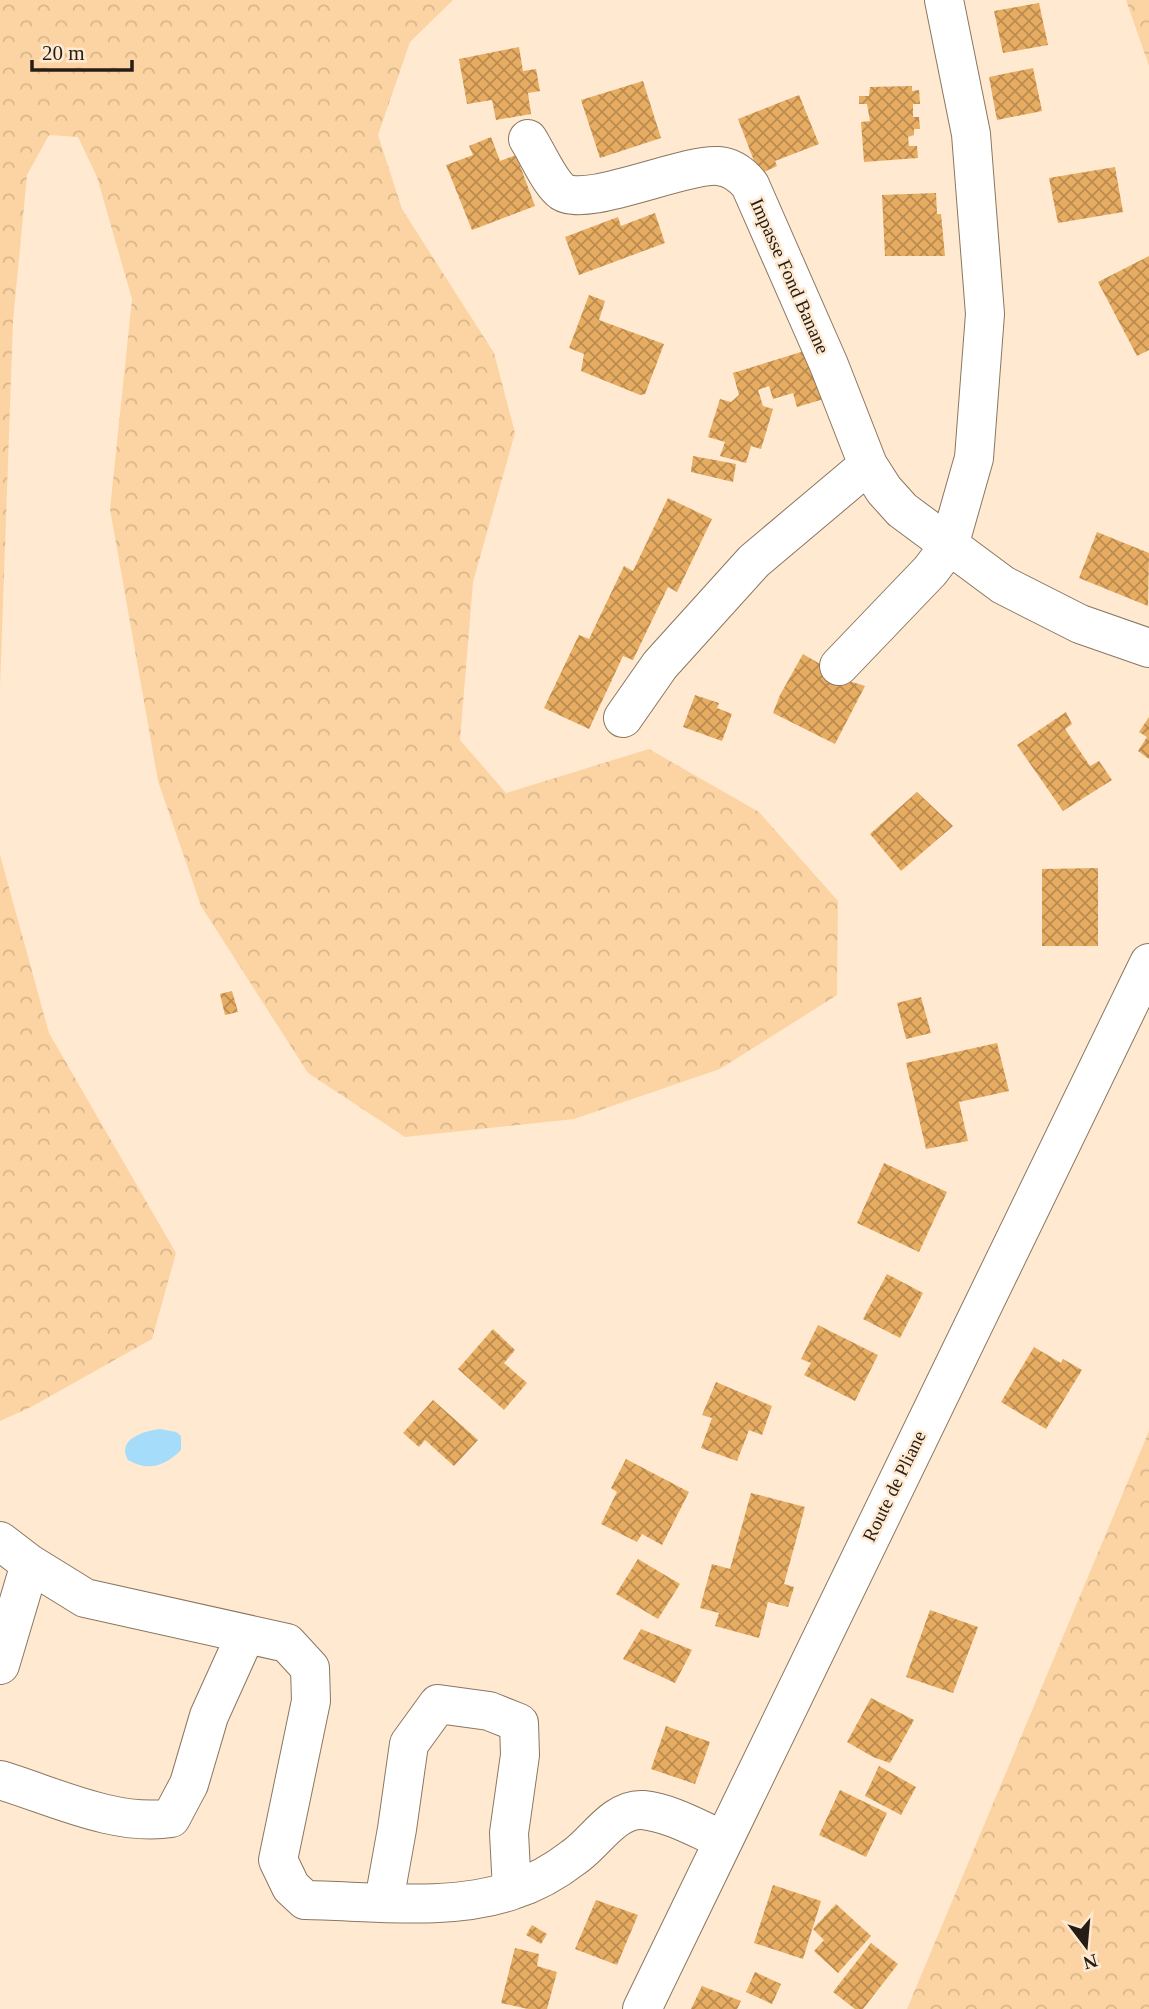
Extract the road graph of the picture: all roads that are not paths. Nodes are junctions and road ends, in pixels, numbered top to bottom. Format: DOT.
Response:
graph roads {
  1 [pos="944,0"];
  2 [pos="528,139"];
  3 [pos="868,465"];
  4 [pos="948,546"];
  5 [pos="1149,648"];
  6 [pos="839,666"];
  7 [pos="623,718"];
  8 [pos="1149,964"];
  9 [pos="0,1541"];
  10 [pos="30,1564"];
  11 [pos="246,1634"];
  12 [pos="0,1665"];
  13 [pos="0,1780"];
  14 [pos="723,1840"];
  15 [pos="512,1891"];
  16 [pos="384,1902"];
  17 [pos="642,2009"];
  1 -- 4 [label="street"];
  2 -- 3 [label="street, Impasse Fond Banane"];
  3 -- 4 [label="street, Impasse Fond Banane"];
  3 -- 7 [label="street"];
  4 -- 5 [label="street, Impasse Fond Banane"];
  4 -- 6 [label="street"];
  8 -- 14 [label="street, Route de Pliane"];
  9 -- 10 [label="street"];
  10 -- 11 [label="street"];
  10 -- 12 [label="street"];
  11 -- 13 [label="street"];
  11 -- 16 [label="street"];
  14 -- 15 [label="street"];
  14 -- 17 [label="street, Route de Pliane"];
  15 -- 16 [label="street"];
  15 -- 16 [label="street"];
}
